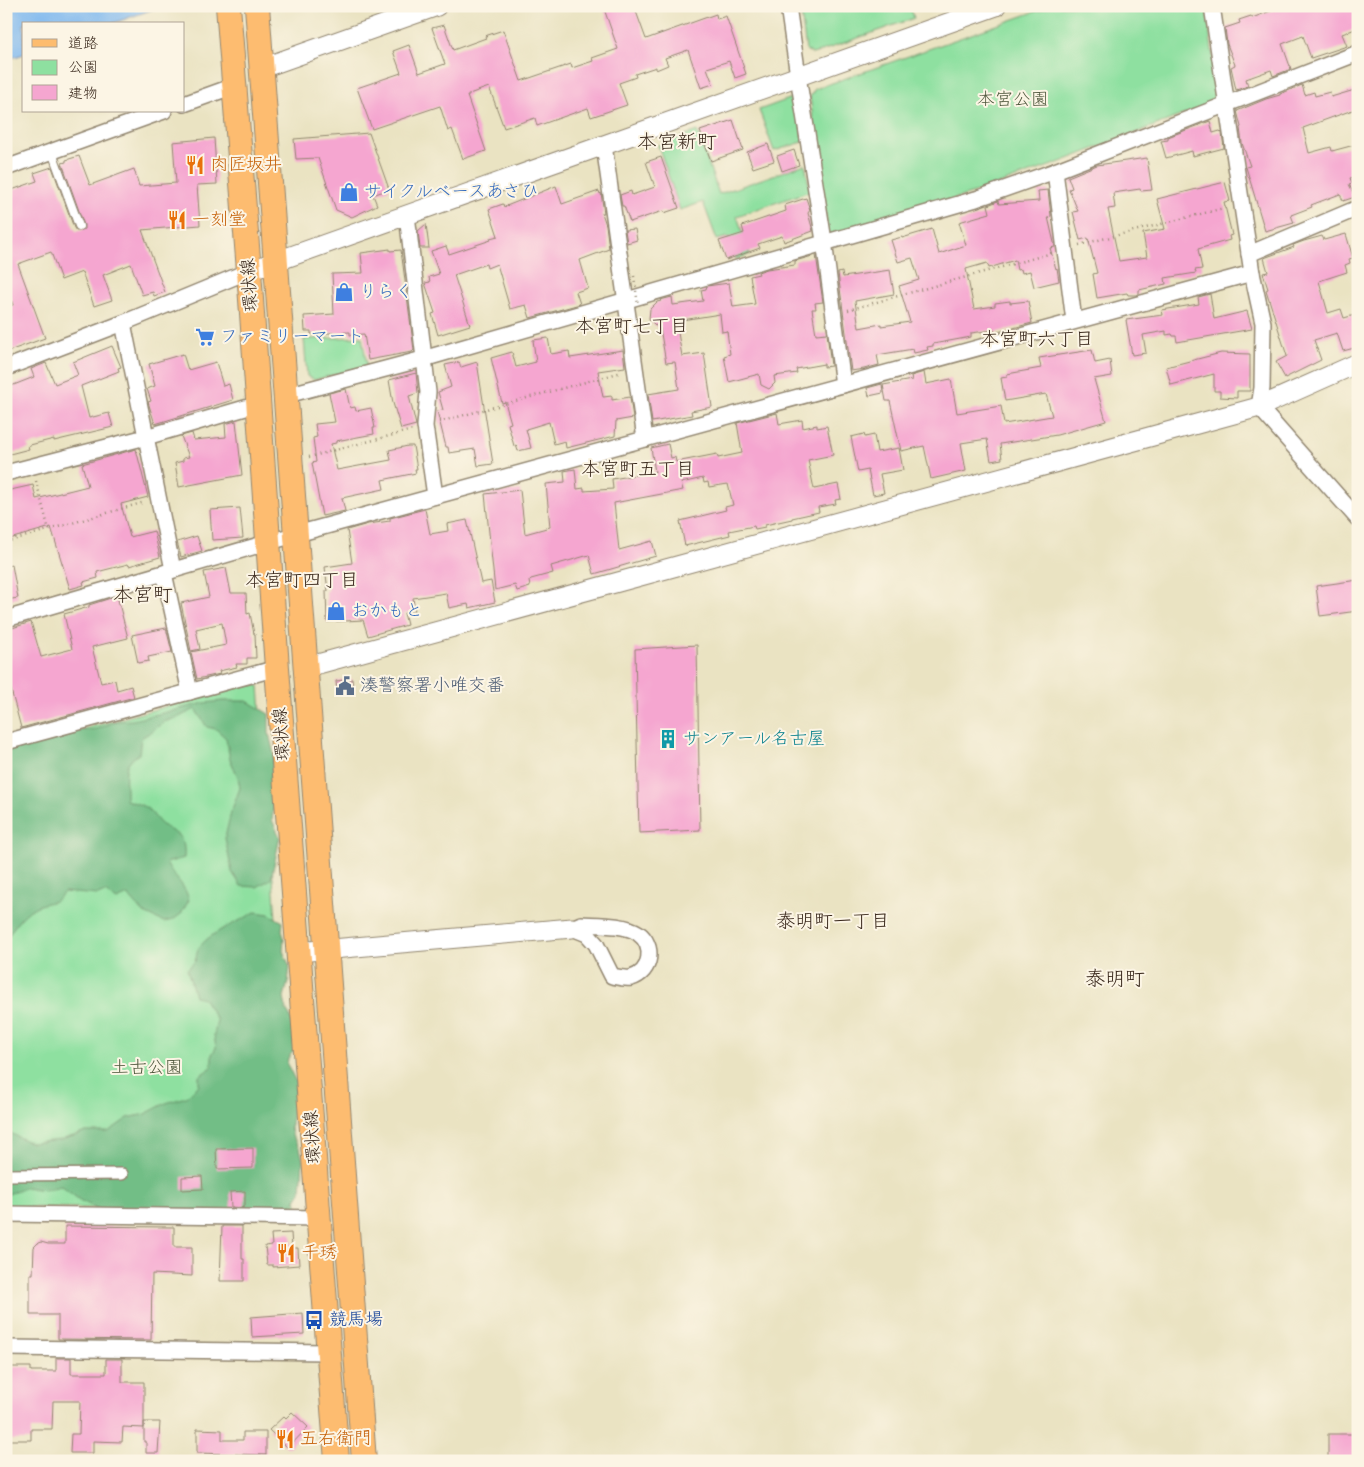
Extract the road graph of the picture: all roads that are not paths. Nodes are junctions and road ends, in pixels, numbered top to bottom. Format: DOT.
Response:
graph roads {
  1 [pos="228,6"];
  2 [pos="257,6"];
  3 [pos="437,6"];
  4 [pos="788,6"];
  5 [pos="996,6"];
  6 [pos="1212,6"];
  7 [pos="1358,53"];
  8 [pos="262,68"];
  9 [pos="798,76"];
  10 [pos="234,86"];
  11 [pos="1226,103"];
  12 [pos="185,104"];
  13 [pos="161,112"];
  14 [pos="604,145"];
  15 [pos="52,152"];
  16 [pos="6,168"];
  17 [pos="1055,171"];
  18 [pos="1358,208"];
  19 [pos="407,215"];
  20 [pos="78,226"];
  21 [pos="824,241"];
  22 [pos="1250,254"];
  23 [pos="277,261"];
  24 [pos="249,271"];
  25 [pos="1252,273"];
  26 [pos="632,302"];
  27 [pos="1074,321"];
  28 [pos="123,323"];
  29 [pos="424,358"];
  30 [pos="1358,363"];
  31 [pos="6,368"];
  32 [pos="843,385"];
  33 [pos="287,395"];
  34 [pos="259,404"];
  35 [pos="1259,408"];
  36 [pos="146,437"];
  37 [pos="645,439"];
  38 [pos="6,473"];
  39 [pos="435,496"];
  40 [pos="1358,519"];
  41 [pos="297,534"];
  42 [pos="268,542"];
  43 [pos="168,571"];
  44 [pos="6,619"];
  45 [pos="307,667"];
  46 [pos="277,668"];
  47 [pos="190,692"];
  48 [pos="6,742"];
  49 [pos="572,928"];
  50 [pos="327,950"];
  51 [pos="298,952"];
  52 [pos="122,1174"];
  53 [pos="6,1176"];
  54 [pos="6,1214"];
  55 [pos="319,1218"];
  56 [pos="6,1348"];
  57 [pos="328,1352"];
  58 [pos="337,1461"];
  59 [pos="364,1461"];
  1 -- 10 [label="main road, 環状線"];
  2 -- 8 [label="main road, 環状線"];
  3 -- 8 [label="street"];
  4 -- 9 [label="street"];
  5 -- 9 [label="street"];
  6 -- 11 [label="street"];
  7 -- 11 [label="street"];
  8 -- 23 [label="main road, 環状線"];
  9 -- 14 [label="street"];
  9 -- 21 [label="street"];
  10 -- 12 [label="street"];
  10 -- 24 [label="main road, 環状線"];
  11 -- 17 [label="street"];
  11 -- 22 [label="street"];
  13 -- 15 [label="street"];
  14 -- 19 [label="street"];
  14 -- 26 [label="street"];
  15 -- 16 [label="street"];
  15 -- 20 [label="lane"];
  17 -- 21 [label="street"];
  17 -- 27 [label="street"];
  18 -- 22 [label="street"];
  19 -- 23 [label="street"];
  19 -- 29 [label="street"];
  21 -- 26 [label="street"];
  21 -- 32 [label="street"];
  22 -- 25 [label="street"];
  23 -- 24 [label="street"];
  23 -- 33 [label="main road, 環状線"];
  24 -- 28 [label="street"];
  24 -- 34 [label="main road, 環状線"];
  25 -- 27 [label="street"];
  25 -- 35 [label="street"];
  26 -- 29 [label="street"];
  26 -- 37 [label="street"];
  27 -- 32 [label="street"];
  28 -- 31 [label="street"];
  28 -- 36 [label="street"];
  29 -- 33 [label="street"];
  29 -- 39 [label="street"];
  30 -- 35 [label="street"];
  32 -- 37 [label="street"];
  33 -- 41 [label="main road, 環状線"];
  34 -- 36 [label="street"];
  34 -- 42 [label="main road, 環状線"];
  35 -- 40 [label="street"];
  35 -- 45 [label="street"];
  36 -- 38 [label="street"];
  36 -- 43 [label="street"];
  37 -- 39 [label="street"];
  39 -- 41 [label="street"];
  41 -- 42 [label="street"];
  41 -- 45 [label="main road, 環状線"];
  42 -- 43 [label="street"];
  42 -- 46 [label="main road, 環状線"];
  43 -- 44 [label="street"];
  43 -- 47 [label="street"];
  45 -- 50 [label="main road, 環状線"];
  46 -- 47 [label="street"];
  46 -- 51 [label="main road, 環状線"];
  47 -- 48 [label="street"];
  49 -- 49 [label="street"];
  49 -- 50 [label="street"];
  50 -- 51 [label="street"];
  50 -- 59 [label="main road, 環状線"];
  51 -- 55 [label="main road, 環状線"];
  52 -- 53 [label="street"];
  54 -- 55 [label="street"];
  55 -- 57 [label="main road, 環状線"];
  56 -- 57 [label="street"];
  57 -- 58 [label="main road, 環状線"];
}
